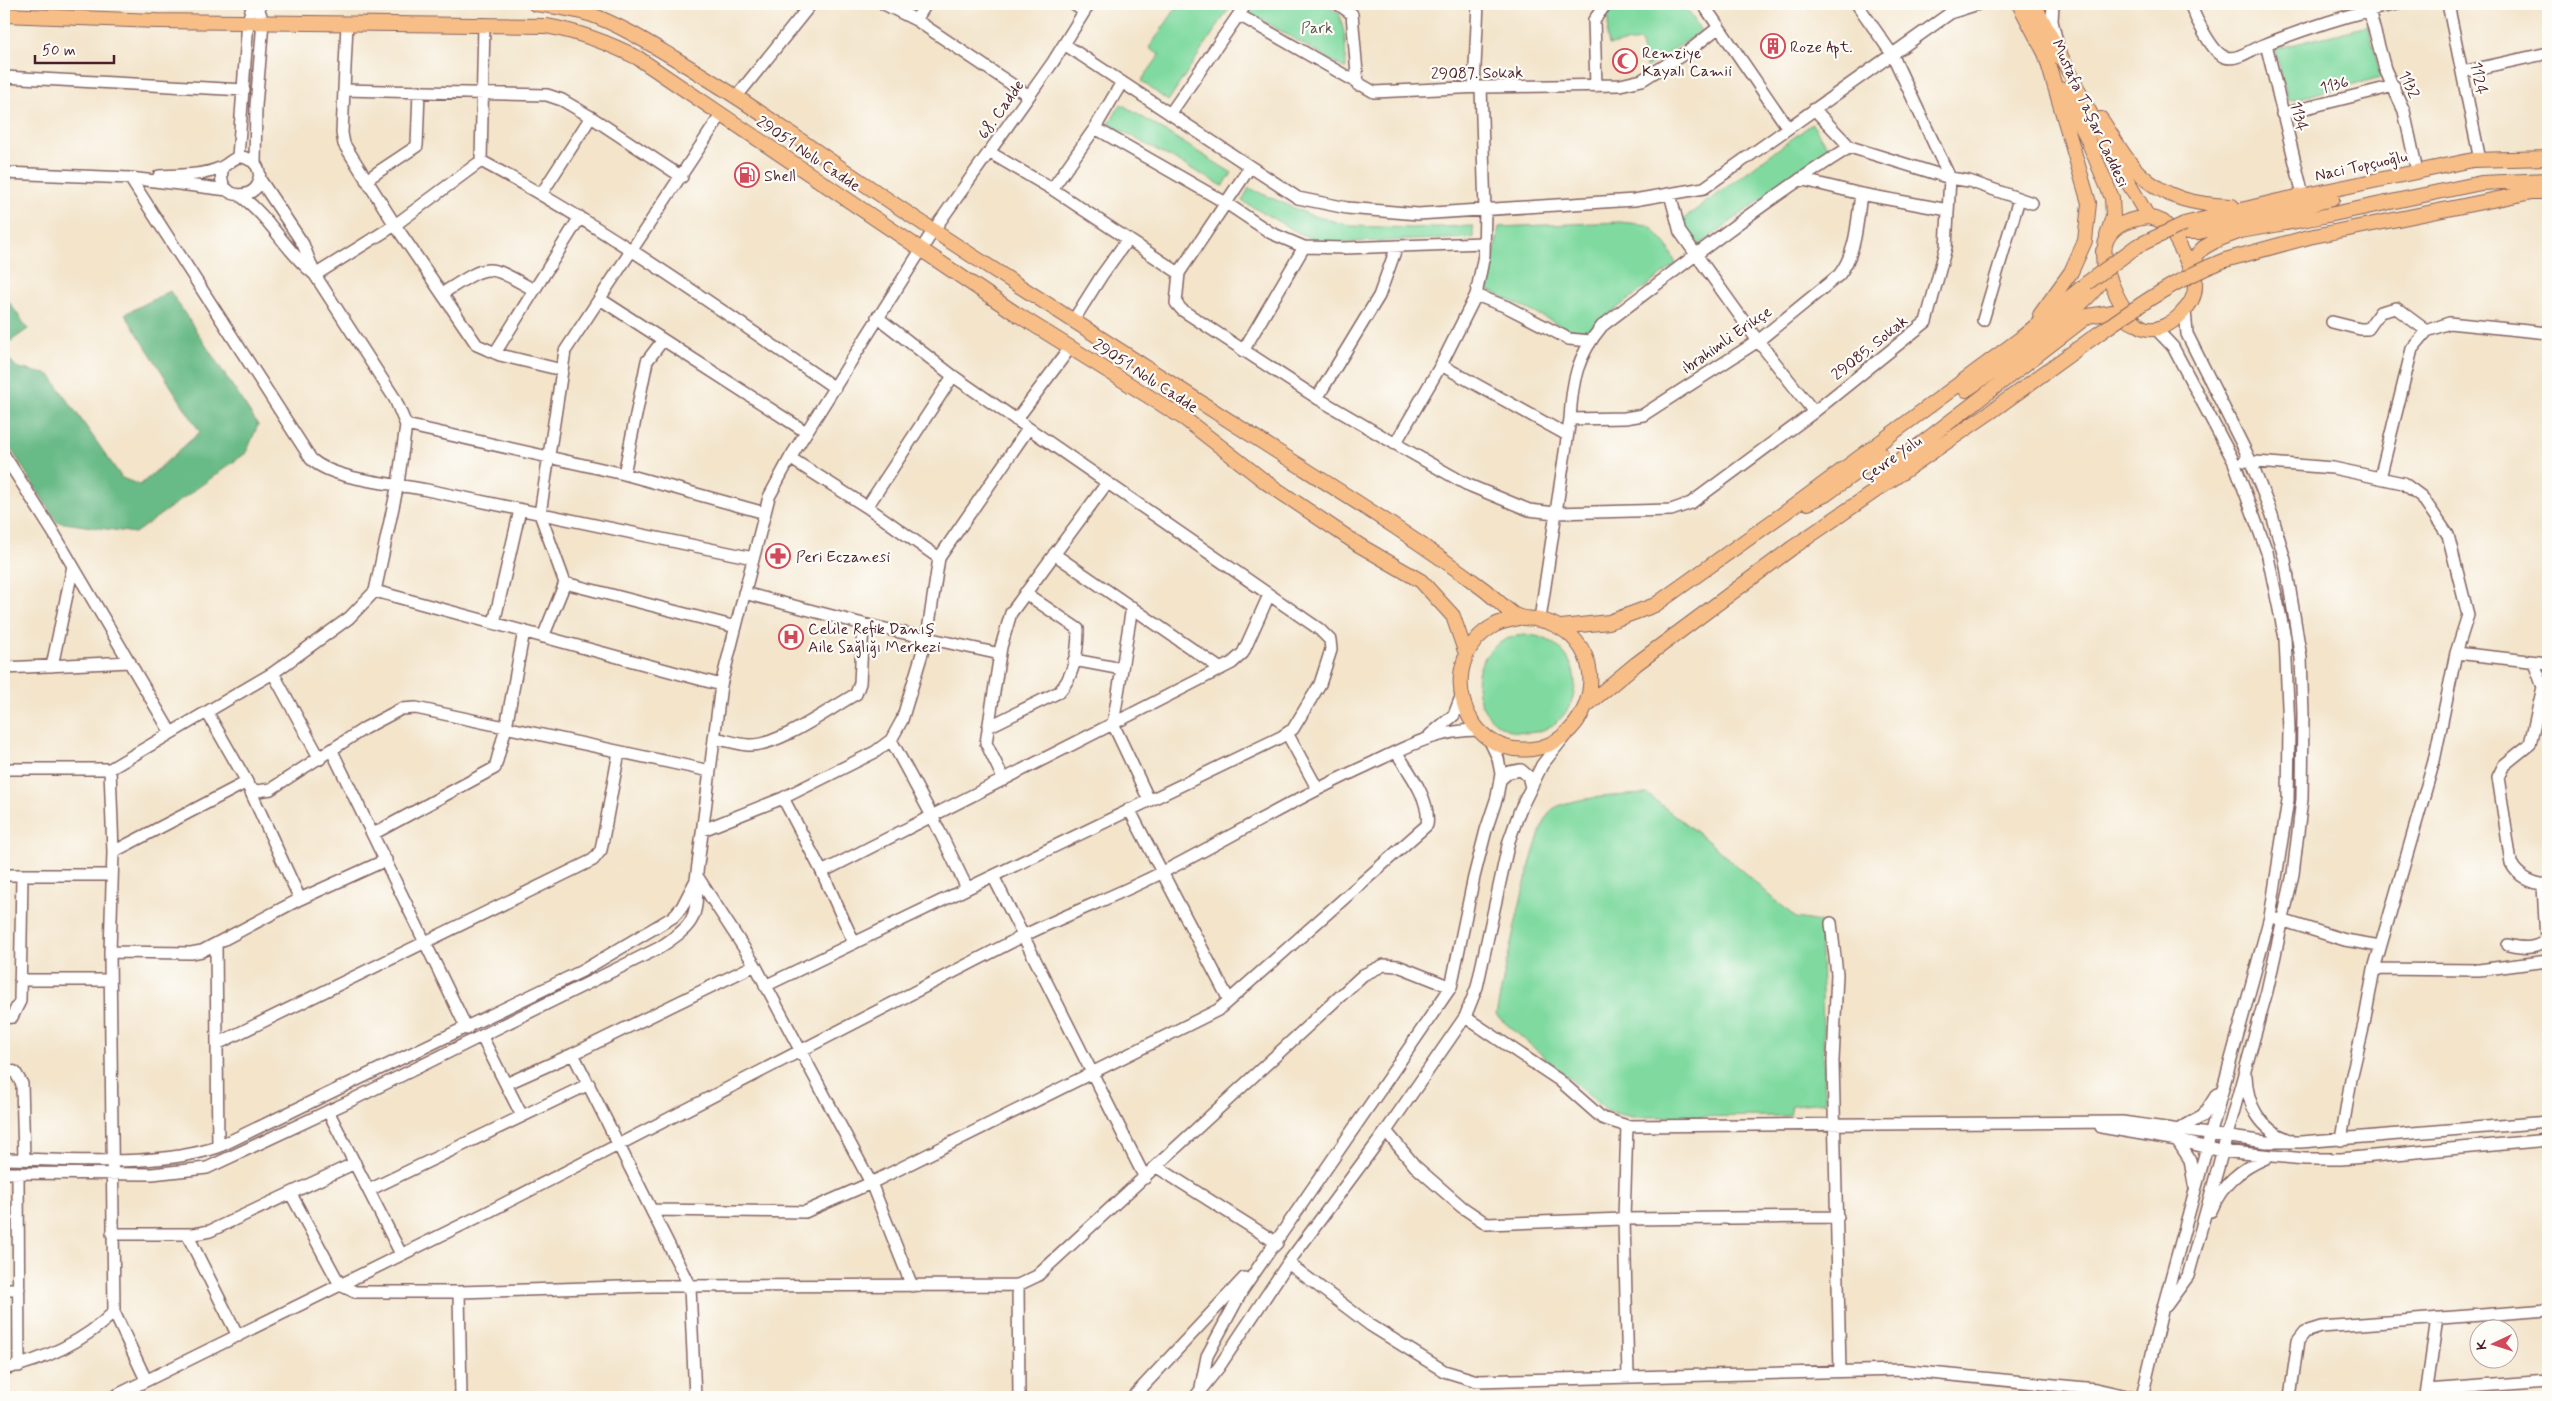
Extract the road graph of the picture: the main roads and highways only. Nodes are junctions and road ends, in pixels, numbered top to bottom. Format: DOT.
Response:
graph roads {
  1 [pos="540,4"];
  2 [pos="2019,4"];
  3 [pos="2034,4"];
  4 [pos="4,15"];
  5 [pos="2045,53"];
  6 [pos="2075,84"];
  7 [pos="2510,158"];
  8 [pos="2548,158"];
  9 [pos="2548,180"];
  10 [pos="2548,192"];
  11 [pos="2253,206"];
  12 [pos="2148,217"];
  13 [pos="2163,223"];
  14 [pos="2184,224"];
  15 [pos="2105,246"];
  16 [pos="2195,286"];
  17 [pos="2135,324"];
  18 [pos="2028,332"];
  19 [pos="1779,516"];
  20 [pos="1746,583"];
  21 [pos="1518,618"];
  22 [pos="1560,628"];
  23 [pos="1466,654"];
  24 [pos="1588,704"];
  1 -- 21 [label="main road, 29051 Nolu Cadde"];
  2 -- 5 [label="main road, Mustafa Taşar Caddesi"];
  3 -- 6 [label="main road, Mustafa Taşar Caddesi"];
  4 -- 23 [label="main road, 29051 Nolu Cadde"];
  5 -- 15 [label="main road, Mustafa Taşar Caddesi"];
  5 -- 18 [label="main road"];
  6 -- 11 [label="main road"];
  6 -- 12 [label="main road, Mustafa Taşar Caddesi"];
  7 -- 8 [label="main road, Naci Topçuoğlu"];
  7 -- 11 [label="main road, Naci Topçuoğlu"];
  7 -- 13 [label="main road"];
  9 -- 16 [label="main road"];
  10 -- 20 [label="main road, Çevre Yolu, bridge"];
  11 -- 14 [label="main road, Naci Topçuoğlu"];
  12 -- 13 [label="main road"];
  12 -- 15 [label="main road"];
  13 -- 16 [label="main road"];
  14 -- 18 [label="main road, Çevre Yolu, bridge"];
  15 -- 17 [label="main road"];
  15 -- 19 [label="main road, Mustafa Taşar Caddesi"];
  16 -- 17 [label="main road"];
  17 -- 20 [label="main road"];
  18 -- 19 [label="main road, Çevre Yolu"];
  19 -- 22 [label="main road, Çevre Yolu"];
  20 -- 24 [label="main road, Çevre Yolu"];
  21 -- 22 [label="main road"];
  21 -- 23 [label="main road"];
  22 -- 24 [label="main road"];
  23 -- 24 [label="main road"];
}
